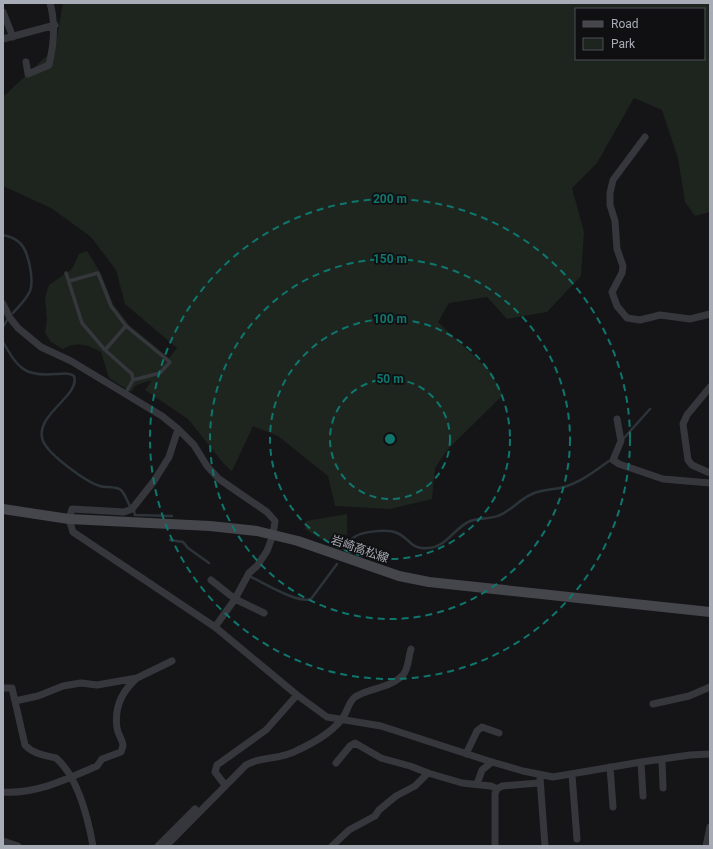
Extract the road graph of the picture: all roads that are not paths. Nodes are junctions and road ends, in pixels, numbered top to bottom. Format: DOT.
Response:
graph roads {
  1 [pos="50,4"];
  2 [pos="3,12"];
  3 [pos="55,25"];
  4 [pos="13,37"];
  5 [pos="3,39"];
  6 [pos="26,62"];
  7 [pos="645,137"];
  8 [pos="66,274"];
  9 [pos="69,281"];
  10 [pos="3,304"];
  11 [pos="710,314"];
  12 [pos="126,326"];
  13 [pos="105,350"];
  14 [pos="133,380"];
  15 [pos="710,387"];
  16 [pos="125,395"];
  17 [pos="617,419"];
  18 [pos="178,429"];
  19 [pos="710,473"];
  20 [pos="710,483"];
  21 [pos="3,509"];
  22 [pos="69,519"];
  23 [pos="273,535"];
  24 [pos="211,580"];
  25 [pos="235,599"];
  26 [pos="710,612"];
  27 [pos="264,613"];
  28 [pos="215,627"];
  29 [pos="410,649"];
  30 [pos="172,661"];
  31 [pos="137,678"];
  32 [pos="710,687"];
  33 [pos="3,688"];
  34 [pos="296,695"];
  35 [pos="15,701"];
  36 [pos="653,704"];
  37 [pos="342,720"];
  38 [pos="498,733"];
  39 [pos="466,754"];
  40 [pos="710,754"];
  41 [pos="662,759"];
  42 [pos="492,762"];
  43 [pos="641,762"];
  44 [pos="336,763"];
  45 [pos="610,767"];
  46 [pos="428,773"];
  47 [pos="540,775"];
  48 [pos="572,775"];
  49 [pos="70,778"];
  50 [pos="539,783"];
  51 [pos="225,784"];
  52 [pos="477,784"];
  53 [pos="664,788"];
  54 [pos="497,789"];
  55 [pos="3,792"];
  56 [pos="643,796"];
  57 [pos="208,803"];
  58 [pos="613,807"];
  59 [pos="710,827"];
  60 [pos="577,839"];
  61 [pos="3,841"];
  62 [pos="3,845"];
  63 [pos="18,846"];
  64 [pos="93,846"];
  65 [pos="158,846"];
  66 [pos="166,846"];
  67 [pos="332,846"];
  68 [pos="495,846"];
  69 [pos="544,846"];
  70 [pos="706,846"];
  1 -- 3 [label="street"];
  2 -- 4 [label="street"];
  3 -- 4 [label="street"];
  3 -- 6 [label="street"];
  4 -- 5 [label="street"];
  7 -- 11 [label="street"];
  8 -- 9 [label="lane"];
  9 -- 12 [label="lane"];
  9 -- 13 [label="lane"];
  10 -- 16 [label="street"];
  12 -- 13 [label="lane"];
  12 -- 14 [label="lane"];
  13 -- 14 [label="lane"];
  14 -- 16 [label="lane"];
  15 -- 19 [label="street"];
  16 -- 18 [label="street"];
  17 -- 20 [label="street"];
  18 -- 22 [label="street"];
  18 -- 23 [label="street"];
  21 -- 22 [label="main road, 岩崎高松線"];
  22 -- 23 [label="main road, 岩崎高松線"];
  22 -- 28 [label="street"];
  23 -- 25 [label="street"];
  23 -- 26 [label="main road, 岩崎高松線"];
  24 -- 25 [label="street"];
  25 -- 27 [label="street"];
  25 -- 28 [label="street"];
  28 -- 34 [label="street"];
  29 -- 37 [label="street"];
  30 -- 31 [label="street"];
  31 -- 35 [label="street"];
  31 -- 49 [label="street"];
  32 -- 36 [label="street"];
  33 -- 35 [label="street"];
  34 -- 37 [label="street"];
  34 -- 51 [label="street"];
  35 -- 49 [label="street"];
  37 -- 39 [label="street"];
  37 -- 51 [label="street"];
  38 -- 39 [label="street"];
  39 -- 42 [label="street"];
  40 -- 41 [label="street"];
  41 -- 43 [label="street"];
  41 -- 53 [label="street"];
  42 -- 47 [label="street"];
  42 -- 52 [label="street"];
  43 -- 45 [label="street"];
  43 -- 56 [label="street"];
  44 -- 46 [label="street"];
  45 -- 48 [label="street"];
  45 -- 58 [label="street"];
  46 -- 52 [label="street"];
  46 -- 67 [label="street"];
  47 -- 48 [label="street"];
  47 -- 50 [label="street"];
  48 -- 60 [label="street"];
  49 -- 55 [label="street"];
  49 -- 64 [label="street"];
  50 -- 54 [label="street"];
  50 -- 69 [label="street"];
  51 -- 57 [label="street"];
  52 -- 54 [label="street"];
  54 -- 68 [label="street"];
  57 -- 65 [label="street"];
  57 -- 66 [label="street"];
  59 -- 70 [label="street"];
  61 -- 62 [label="street"];
  61 -- 63 [label="street"];
}
